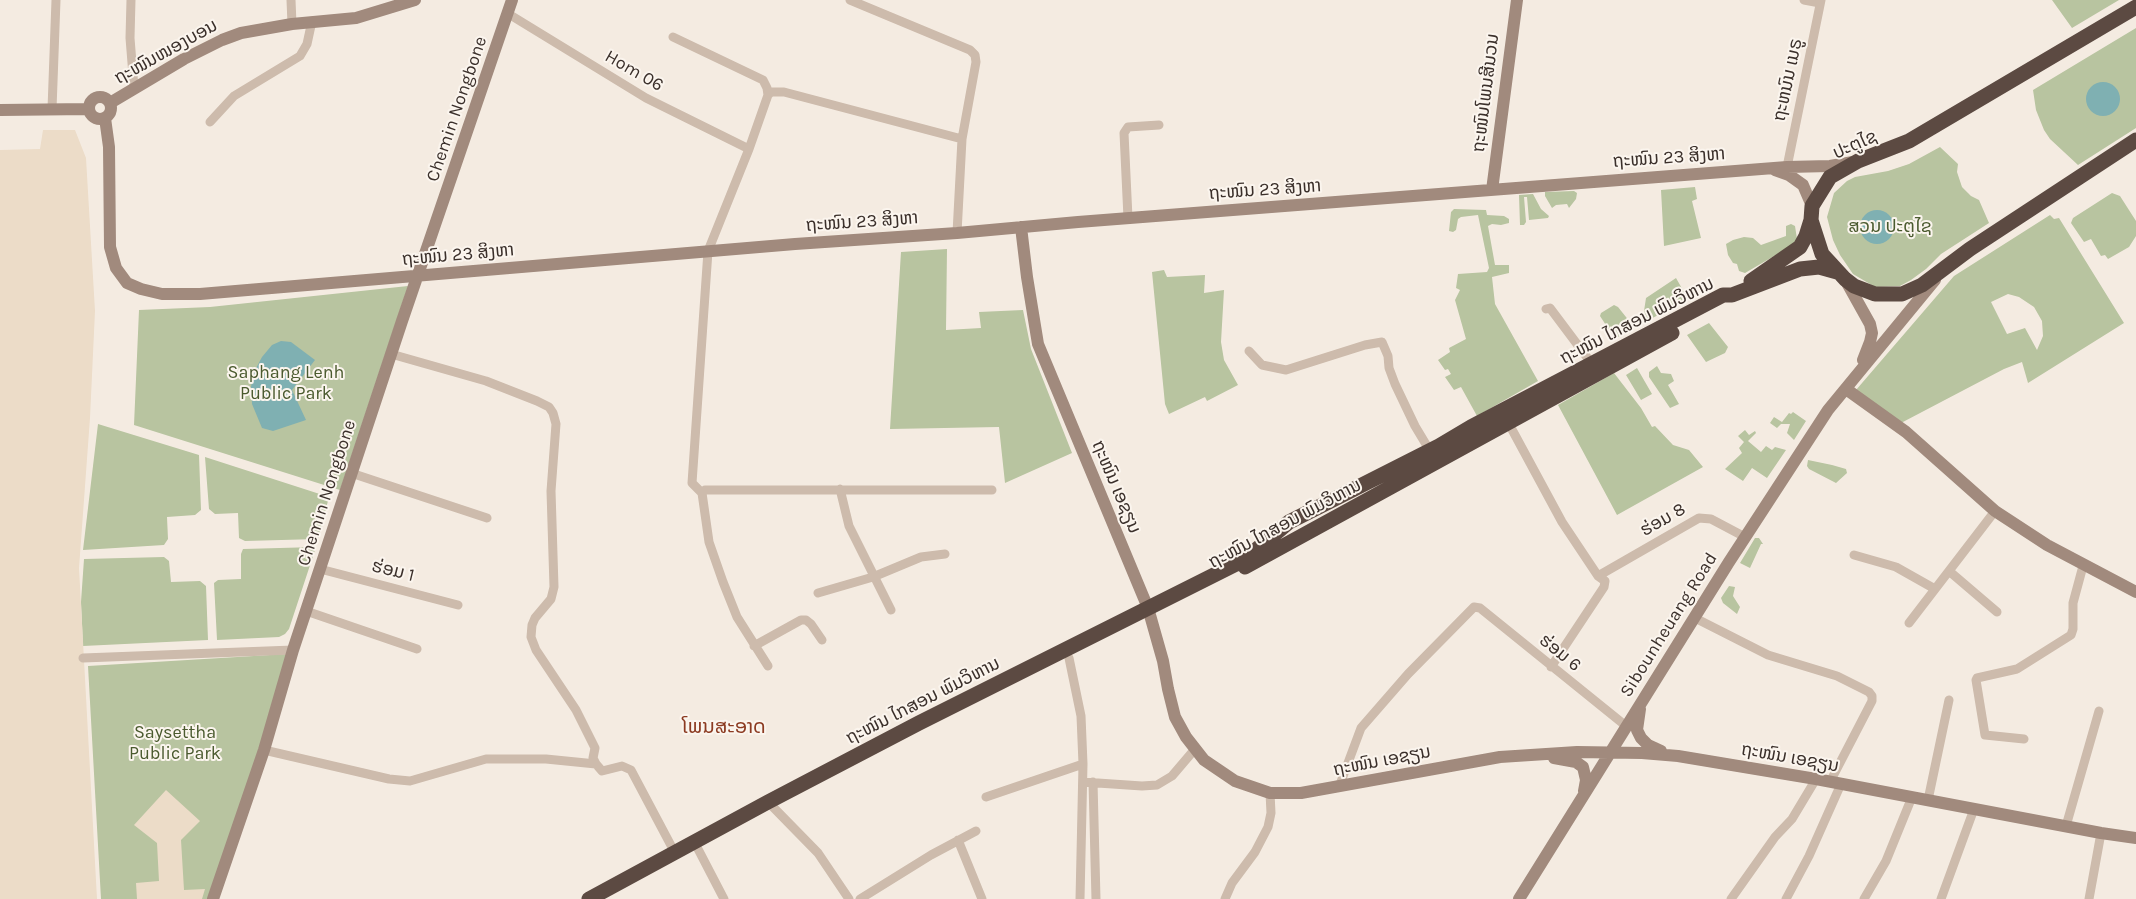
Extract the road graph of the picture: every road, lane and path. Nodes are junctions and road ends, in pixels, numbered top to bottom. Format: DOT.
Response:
graph roads {
  1 [pos="56,0"];
  2 [pos="131,0"];
  3 [pos="291,0"];
  4 [pos="415,0"];
  5 [pos="850,0"];
  6 [pos="1517,0"];
  7 [pos="1804,0"];
  8 [pos="1821,2"];
  9 [pos="510,3"];
  10 [pos="388,4"];
  11 [pos="2136,7"];
  12 [pos="312,21"];
  13 [pos="292,24"];
  14 [pos="673,37"];
  15 [pos="134,88"];
  16 [pos="768,95"];
  17 [pos="110,103"];
  18 [pos="52,109"];
  19 [pos="89,109"];
  20 [pos="0,110"];
  21 [pos="105,118"];
  22 [pos="210,122"];
  23 [pos="1159,125"];
  24 [pos="962,139"];
  25 [pos="2136,140"];
  26 [pos="749,149"];
  27 [pos="1858,160"];
  28 [pos="1787,167"];
  29 [pos="1770,168"];
  30 [pos="1492,190"];
  31 [pos="1812,213"];
  32 [pos="1128,218"];
  33 [pos="1021,227"];
  34 [pos="957,233"];
  35 [pos="708,252"];
  36 [pos="1943,271"];
  37 [pos="1841,276"];
  38 [pos="417,277"];
  39 [pos="1732,295"];
  40 [pos="1546,309"];
  41 [pos="1667,331"];
  42 [pos="1249,351"];
  43 [pos="391,354"];
  44 [pos="1592,364"];
  45 [pos="1857,374"];
  46 [pos="1846,389"];
  47 [pos="1508,424"];
  48 [pos="1430,450"];
  49 [pos="351,474"];
  50 [pos="840,489"];
  51 [pos="992,490"];
  52 [pos="702,493"];
  53 [pos="1995,511"];
  54 [pos="486,518"];
  55 [pos="1745,537"];
  56 [pos="945,554"];
  57 [pos="1854,555"];
  58 [pos="2084,566"];
  59 [pos="320,569"];
  60 [pos="1949,571"];
  61 [pos="1598,576"];
  62 [pos="873,577"];
  63 [pos="1935,589"];
  64 [pos="2136,592"];
  65 [pos="818,593"];
  66 [pos="458,605"];
  67 [pos="891,610"];
  68 [pos="306,612"];
  69 [pos="1997,612"];
  70 [pos="1149,613"];
  71 [pos="1695,618"];
  72 [pos="1909,623"];
  73 [pos="822,640"];
  74 [pos="754,646"];
  75 [pos="293,650"];
  76 [pos="417,650"];
  77 [pos="83,658"];
  78 [pos="1069,658"];
  79 [pos="768,666"];
  80 [pos="1551,667"];
  81 [pos="1648,691"];
  82 [pos="1949,700"];
  83 [pos="2099,711"];
  84 [pos="1626,726"];
  85 [pos="2024,738"];
  86 [pos="1195,749"];
  87 [pos="264,750"];
  88 [pos="1610,752"];
  89 [pos="1536,754"];
  90 [pos="1678,756"];
  91 [pos="596,764"];
  92 [pos="1084,764"];
  93 [pos="1816,779"];
  94 [pos="1083,782"];
  95 [pos="1093,782"];
  96 [pos="1836,783"];
  97 [pos="1339,787"];
  98 [pos="1270,793"];
  99 [pos="1582,796"];
  100 [pos="986,797"];
  101 [pos="1912,797"];
  102 [pos="1928,800"];
  103 [pos="773,807"];
  104 [pos="1974,809"];
  105 [pos="2066,826"];
  106 [pos="976,831"];
  107 [pos="2101,833"];
  108 [pos="2136,838"];
  109 [pos="958,840"];
  110 [pos="698,848"];
  111 [pos="676,853"];
  112 [pos="213,899"];
  113 [pos="589,899"];
  114 [pos="604,899"];
  115 [pos="724,899"];
  116 [pos="849,899"];
  117 [pos="860,899"];
  118 [pos="982,899"];
  119 [pos="1080,899"];
  120 [pos="1096,899"];
  121 [pos="1225,899"];
  122 [pos="1519,899"];
  123 [pos="1732,899"];
  124 [pos="1786,899"];
  125 [pos="1864,899"];
  126 [pos="1940,899"];
  127 [pos="2089,899"];
  1 -- 18 [label="street"];
  2 -- 15 [label="street"];
  3 -- 13 [label="street"];
  4 -- 10 [label="main road, ຖະໜົນໜອງບອນ"];
  5 -- 24 [label="street"];
  6 -- 30 [label="main road, ຖະໜົນໂພນສີນວນ"];
  7 -- 8 [label="street"];
  8 -- 28 [label="street, ຖະຫນົນ ເນຣູ"];
  9 -- 26 [label="street, Hom 06"];
  9 -- 38 [label="main road, Chemin Nongbone"];
  10 -- 12 [label="main road, ຖະໜົນໜອງບອນ"];
  11 -- 27 [label="highway, ປະຕູໄຊ"];
  12 -- 13 [label="main road, ຖະໜົນໜອງບອນ"];
  12 -- 22 [label="street"];
  13 -- 15 [label="main road, ຖະໜົນໜອງບອນ"];
  14 -- 16 [label="street"];
  15 -- 17 [label="main road, ຖະໜົນໜອງບອນ"];
  16 -- 24 [label="street"];
  16 -- 26 [label="street"];
  17 -- 19 [label="main road"];
  17 -- 21 [label="main road"];
  18 -- 19 [label="main road"];
  18 -- 20 [label="main road"];
  19 -- 21 [label="main road"];
  21 -- 38 [label="main road, ຖະໜົນ 23 ສິງຫາ"];
  23 -- 32 [label="street"];
  24 -- 34 [label="street"];
  25 -- 36 [label="highway"];
  26 -- 35 [label="street"];
  27 -- 28 [label="main road, ຖະໜົນ 23 ສິງຫາ"];
  27 -- 31 [label="highway, ປະຕູໄຊ"];
  28 -- 29 [label="main road, ຖະໜົນ 23 ສິງຫາ"];
  29 -- 30 [label="main road, ຖະໜົນ 23 ສິງຫາ"];
  29 -- 31 [label="main road, ຖະໜົນ 23 ສິງຫາ"];
  30 -- 32 [label="main road, ຖະໜົນ 23 ສິງຫາ"];
  31 -- 37 [label="highway"];
  31 -- 39 [label="highway, ປະຕູໄຊ"];
  32 -- 33 [label="main road, ຖະໜົນ 23 ສິງຫາ"];
  33 -- 34 [label="main road, ຖະໜົນ 23 ສິງຫາ"];
  33 -- 70 [label="main road, ຖະໜົນ ເອຊຽນ"];
  34 -- 35 [label="main road, ຖະໜົນ 23 ສິງຫາ"];
  35 -- 38 [label="main road, ຖະໜົນ 23 ສິງຫາ"];
  35 -- 52 [label="street"];
  36 -- 37 [label="highway"];
  36 -- 45 [label="main road, Sibounheuang Road"];
  37 -- 39 [label="highway"];
  37 -- 45 [label="main road, Sibounheuang Road"];
  38 -- 43 [label="main road, Chemin Nongbone"];
  39 -- 41 [label="highway, ຖະໜົນ ໄກສອນ ພົມວິຫານ"];
  40 -- 44 [label="street"];
  41 -- 44 [label="highway, ຖະໜົນ ໄກສອນ ພົມວິຫານ"];
  41 -- 47 [label="highway, ຖະໜົນ ໄກສອນ ພົມວິຫານ"];
  42 -- 48 [label="street"];
  43 -- 49 [label="main road, Chemin Nongbone"];
  43 -- 91 [label="street"];
  44 -- 48 [label="highway, ຖະໜົນ ໄກສອນ ພົມວິຫານ"];
  45 -- 46 [label="main road, Sibounheuang Road"];
  46 -- 53 [label="main road"];
  46 -- 55 [label="main road, Sibounheuang Road"];
  47 -- 61 [label="street"];
  47 -- 70 [label="highway, ຖະໜົນ ໄກສອນ ພົມວິຫານ"];
  48 -- 70 [label="highway, ຖະໜົນ ໄກສອນ ພົມວິຫານ"];
  49 -- 54 [label="street"];
  49 -- 59 [label="main road, Chemin Nongbone"];
  50 -- 51 [label="street"];
  50 -- 52 [label="street"];
  50 -- 62 [label="street"];
  52 -- 74 [label="street"];
  53 -- 58 [label="main road"];
  53 -- 60 [label="street"];
  55 -- 61 [label="street, ຮ່ອມ 8"];
  55 -- 71 [label="main road, Sibounheuang Road"];
  56 -- 62 [label="street"];
  57 -- 63 [label="street"];
  58 -- 64 [label="main road"];
  58 -- 85 [label="street"];
  59 -- 66 [label="street, ຮ່ອມ 1"];
  59 -- 68 [label="main road, Chemin Nongbone"];
  60 -- 63 [label="street"];
  60 -- 69 [label="street"];
  61 -- 80 [label="street"];
  62 -- 65 [label="street"];
  62 -- 67 [label="street"];
  63 -- 72 [label="street"];
  68 -- 75 [label="main road, Chemin Nongbone"];
  68 -- 76 [label="street"];
  70 -- 78 [label="highway, ຖະໜົນ ໄກສອນ ພົມວິຫານ"];
  70 -- 86 [label="main road, ຖະໜົນ ເອຊຽນ"];
  70 -- 111 [label="highway, ຖະໜົນ ໄກສອນ ພົມວິຫານ"];
  71 -- 81 [label="main road, Sibounheuang Road"];
  71 -- 96 [label="street"];
  73 -- 74 [label="street"];
  74 -- 79 [label="street"];
  75 -- 77 [label="street"];
  75 -- 87 [label="main road, Chemin Nongbone"];
  78 -- 92 [label="street"];
  78 -- 103 [label="highway, ຖະໜົນ ໄກສອນ ພົມວິຫານ"];
  80 -- 84 [label="street, ຮ່ອມ 6"];
  80 -- 97 [label="street, ຮ່ອມ 6"];
  81 -- 84 [label="main road, Sibounheuang Road"];
  81 -- 90 [label="main road"];
  82 -- 102 [label="street"];
  83 -- 105 [label="street"];
  84 -- 88 [label="main road, Sibounheuang Road"];
  86 -- 95 [label="street"];
  86 -- 98 [label="main road, ຖະໜົນ ເອຊຽນ"];
  87 -- 91 [label="street"];
  87 -- 112 [label="main road, Chemin Nongbone"];
  88 -- 89 [label="main road, ຖະໜົນ ເອຊຽນ"];
  88 -- 90 [label="main road, ຖະໜົນ ເອຊຽນ"];
  88 -- 99 [label="main road, Sibounheuang Road"];
  89 -- 97 [label="main road, ຖະໜົນ ເອຊຽນ"];
  89 -- 99 [label="main road"];
  90 -- 93 [label="main road, ຖະໜົນ ເອຊຽນ"];
  91 -- 111 [label="street"];
  92 -- 94 [label="street"];
  92 -- 100 [label="street"];
  93 -- 96 [label="main road, ຖະໜົນ ເອຊຽນ"];
  93 -- 123 [label="street"];
  94 -- 95 [label="street"];
  94 -- 119 [label="street"];
  95 -- 120 [label="street"];
  96 -- 101 [label="main road, ຖະໜົນ ເອຊຽນ"];
  96 -- 124 [label="street"];
  97 -- 98 [label="main road, ຖະໜົນ ເອຊຽນ"];
  98 -- 121 [label="street"];
  99 -- 122 [label="main road, Sibounheuang Road"];
  101 -- 102 [label="main road, ຖະໜົນ ເອຊຽນ"];
  101 -- 125 [label="street"];
  102 -- 104 [label="main road, ຖະໜົນ ເອຊຽນ"];
  103 -- 110 [label="highway, ຖະໜົນ ໄກສອນ ພົມວິຫານ"];
  103 -- 116 [label="street"];
  104 -- 105 [label="main road, ຖະໜົນ ເອຊຽນ"];
  104 -- 126 [label="street"];
  105 -- 107 [label="main road, ຖະໜົນ ເອຊຽນ"];
  106 -- 109 [label="street"];
  107 -- 108 [label="main road, ຖະໜົນ ເອຊຽນ"];
  107 -- 127 [label="street"];
  109 -- 117 [label="street"];
  109 -- 118 [label="street"];
  110 -- 114 [label="highway, ຖະໜົນ ໄກສອນ ພົມວິຫານ"];
  110 -- 115 [label="street"];
  111 -- 113 [label="highway, ຖະໜົນ ໄກສອນ ພົມວິຫານ"];
}
